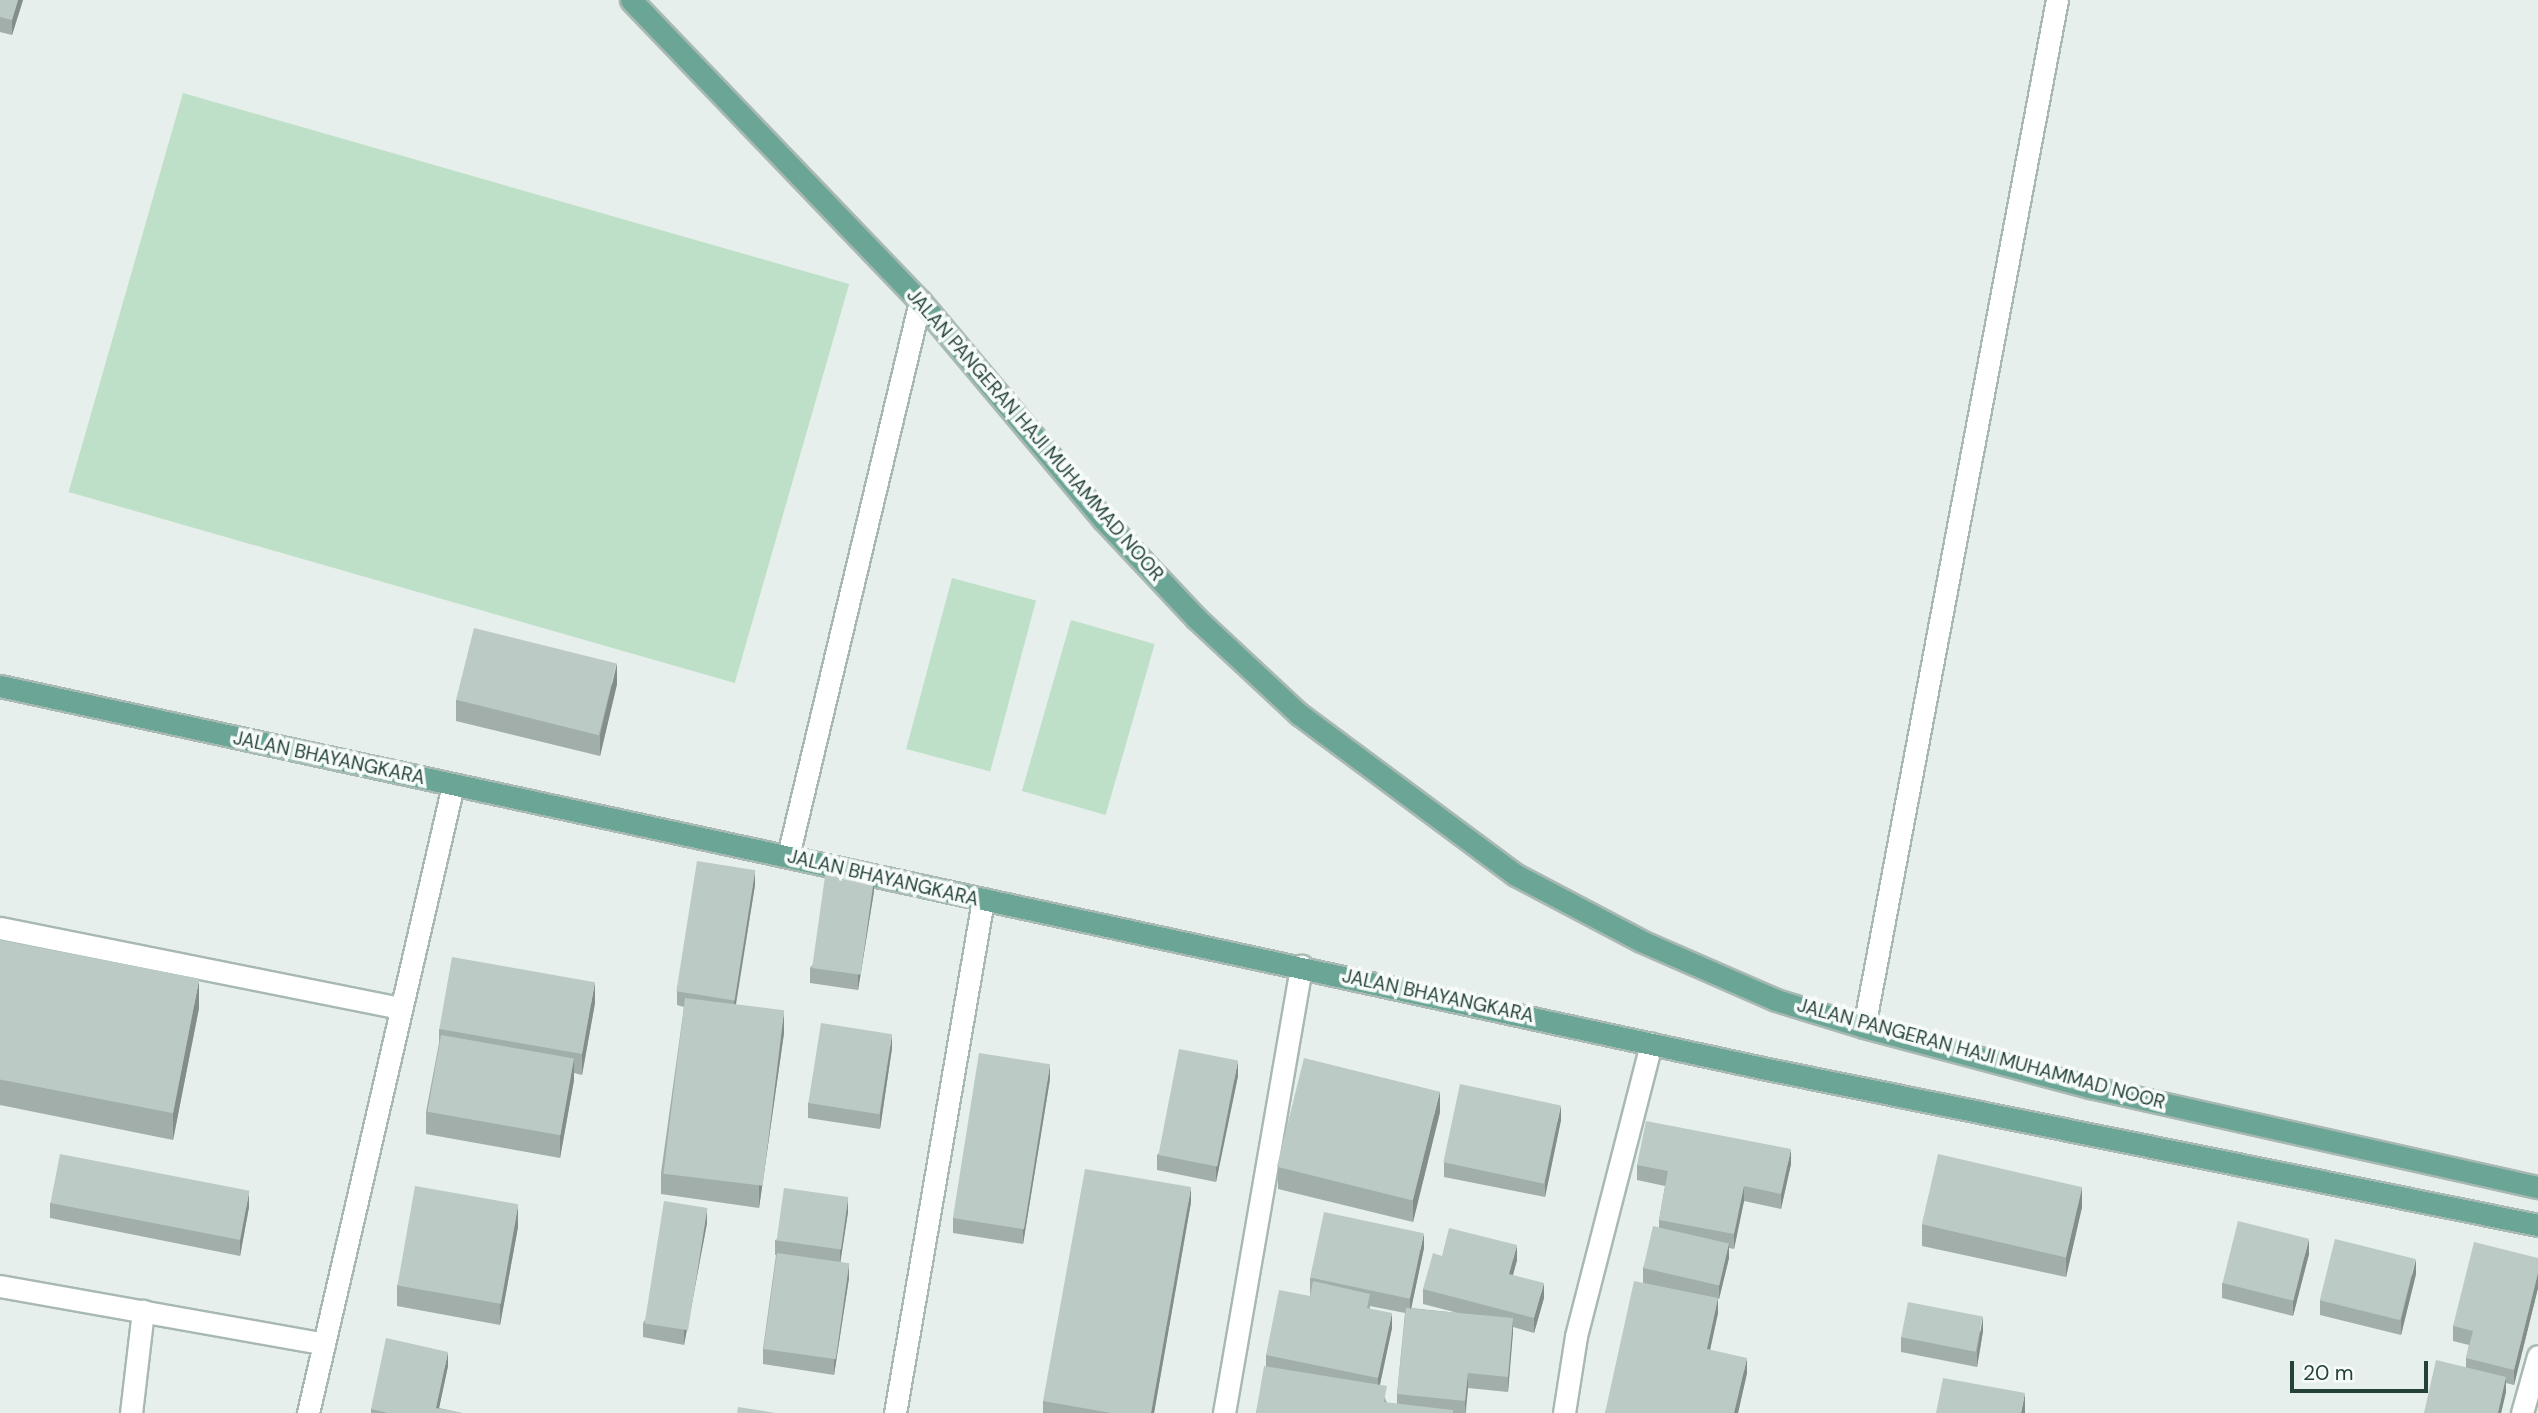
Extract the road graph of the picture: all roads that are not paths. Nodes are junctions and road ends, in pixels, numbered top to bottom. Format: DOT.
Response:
graph roads {
  1 [pos="631,0"];
  2 [pos="2057,0"];
  3 [pos="920,302"];
  4 [pos="0,686"];
  5 [pos="453,785"];
  6 [pos="788,856"];
  7 [pos="983,900"];
  8 [pos="0,929"];
  9 [pos="1301,966"];
  10 [pos="401,1008"];
  11 [pos="1864,1027"];
  12 [pos="1651,1043"];
  13 [pos="2538,1187"];
  14 [pos="2538,1225"];
  15 [pos="0,1286"];
  16 [pos="143,1311"];
  17 [pos="324,1344"];
  18 [pos="2538,1356"];
  19 [pos="131,1413"];
  20 [pos="308,1413"];
  21 [pos="895,1413"];
  22 [pos="1224,1413"];
  23 [pos="1563,1413"];
  24 [pos="2522,1413"];
  1 -- 3 [label="main road, JALAN PANGERAN HAJI MUHAMMAD NOOR"];
  2 -- 11 [label="street"];
  3 -- 6 [label="street"];
  3 -- 11 [label="main road, JALAN PANGERAN HAJI MUHAMMAD NOOR"];
  4 -- 5 [label="main road, JALAN BHAYANGKARA"];
  5 -- 6 [label="main road, JALAN BHAYANGKARA"];
  5 -- 10 [label="street"];
  6 -- 7 [label="main road, JALAN BHAYANGKARA"];
  7 -- 9 [label="main road, JALAN BHAYANGKARA"];
  7 -- 21 [label="street"];
  8 -- 10 [label="street"];
  9 -- 12 [label="main road, JALAN BHAYANGKARA"];
  9 -- 22 [label="street"];
  10 -- 17 [label="street"];
  11 -- 13 [label="main road, JALAN PANGERAN HAJI MUHAMMAD NOOR"];
  12 -- 14 [label="main road, JALAN BHAYANGKARA"];
  12 -- 23 [label="street"];
  15 -- 16 [label="street"];
  16 -- 17 [label="street"];
  16 -- 19 [label="street"];
  17 -- 20 [label="street"];
  18 -- 24 [label="street"];
}
